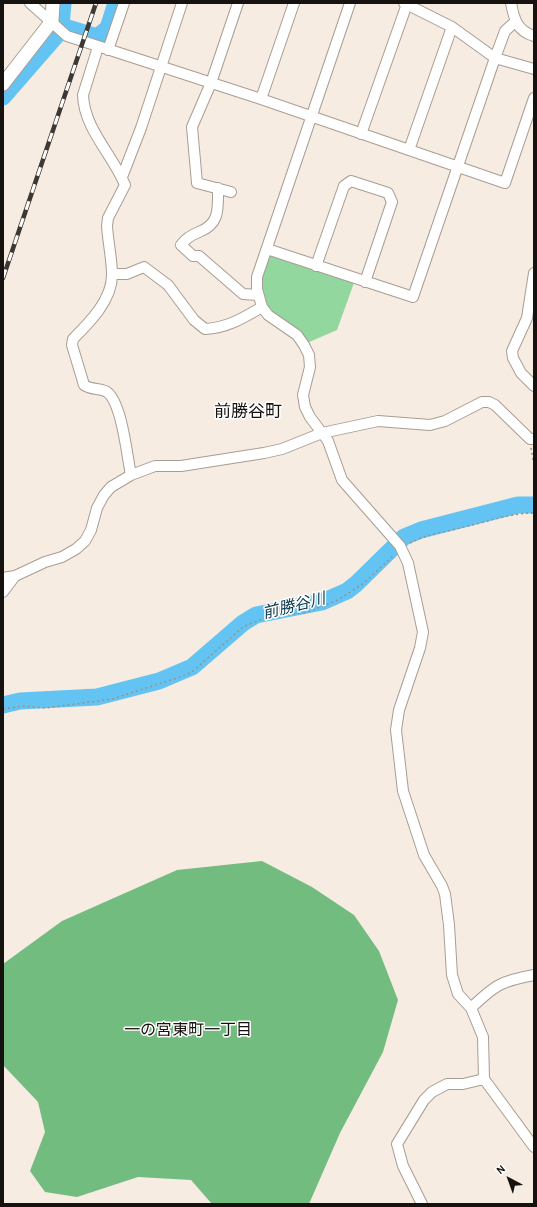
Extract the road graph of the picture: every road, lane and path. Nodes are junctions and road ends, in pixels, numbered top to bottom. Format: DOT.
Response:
graph roads {
  1 [pos="30,3"];
  2 [pos="53,3"];
  3 [pos="124,3"];
  4 [pos="182,3"];
  5 [pos="238,3"];
  6 [pos="294,3"];
  7 [pos="350,3"];
  8 [pos="511,3"];
  9 [pos="406,4"];
  10 [pos="52,21"];
  11 [pos="515,22"];
  12 [pos="452,27"];
  13 [pos="534,36"];
  14 [pos="98,47"];
  15 [pos="108,50"];
  16 [pos="495,58"];
  17 [pos="161,67"];
  18 [pos="534,69"];
  19 [pos="211,83"];
  20 [pos="3,84"];
  21 [pos="534,98"];
  22 [pos="261,99"];
  23 [pos="312,116"];
  24 [pos="361,134"];
  25 [pos="409,150"];
  26 [pos="457,167"];
  27 [pos="122,177"];
  28 [pos="218,188"];
  29 [pos="231,192"];
  30 [pos="267,249"];
  31 [pos="316,266"];
  32 [pos="534,273"];
  33 [pos="112,274"];
  34 [pos="365,282"];
  35 [pos="258,295"];
  36 [pos="262,308"];
  37 [pos="534,386"];
  38 [pos="322,433"];
  39 [pos="532,439"];
  40 [pos="534,465"];
  41 [pos="131,475"];
  42 [pos="534,513"];
  43 [pos="401,548"];
  44 [pos="15,576"];
  45 [pos="3,578"];
  46 [pos="3,592"];
  47 [pos="3,709"];
  48 [pos="534,975"];
  49 [pos="471,1008"];
  50 [pos="484,1079"];
  51 [pos="534,1147"];
  52 [pos="422,1204"];
  1 -- 10 [label="street"];
  2 -- 10 [label="street"];
  3 -- 15 [label="street"];
  4 -- 17 [label="street"];
  5 -- 19 [label="street"];
  6 -- 22 [label="street"];
  7 -- 23 [label="street"];
  8 -- 11 [label="street"];
  9 -- 12 [label="street"];
  9 -- 24 [label="street"];
  10 -- 14 [label="street"];
  10 -- 20 [label="street"];
  11 -- 13 [label="street"];
  11 -- 16 [label="street"];
  12 -- 16 [label="street"];
  12 -- 25 [label="street"];
  14 -- 15 [label="street"];
  14 -- 27 [label="street"];
  15 -- 17 [label="street"];
  16 -- 18 [label="street"];
  16 -- 26 [label="street"];
  17 -- 19 [label="street"];
  17 -- 27 [label="street"];
  19 -- 22 [label="street"];
  19 -- 28 [label="street"];
  21 -- 26 [label="street"];
  22 -- 23 [label="street"];
  23 -- 24 [label="street"];
  23 -- 30 [label="street"];
  24 -- 25 [label="street"];
  25 -- 26 [label="street"];
  26 -- 34 [label="street"];
  27 -- 33 [label="street"];
  28 -- 29 [label="street"];
  28 -- 35 [label="street"];
  30 -- 31 [label="street"];
  30 -- 35 [label="street"];
  31 -- 34 [label="street"];
  31 -- 34 [label="street"];
  32 -- 37 [label="street"];
  33 -- 36 [label="street"];
  33 -- 41 [label="street"];
  35 -- 36 [label="street"];
  36 -- 38 [label="street"];
  38 -- 39 [label="street"];
  38 -- 41 [label="street"];
  38 -- 43 [label="street"];
  39 -- 40 [label="path"];
  41 -- 44 [label="street"];
  42 -- 43 [label="path"];
  43 -- 47 [label="path"];
  43 -- 49 [label="street"];
  44 -- 45 [label="street"];
  44 -- 46 [label="street"];
  48 -- 49 [label="street"];
  49 -- 50 [label="street"];
  50 -- 51 [label="street"];
  50 -- 52 [label="street"];
}
